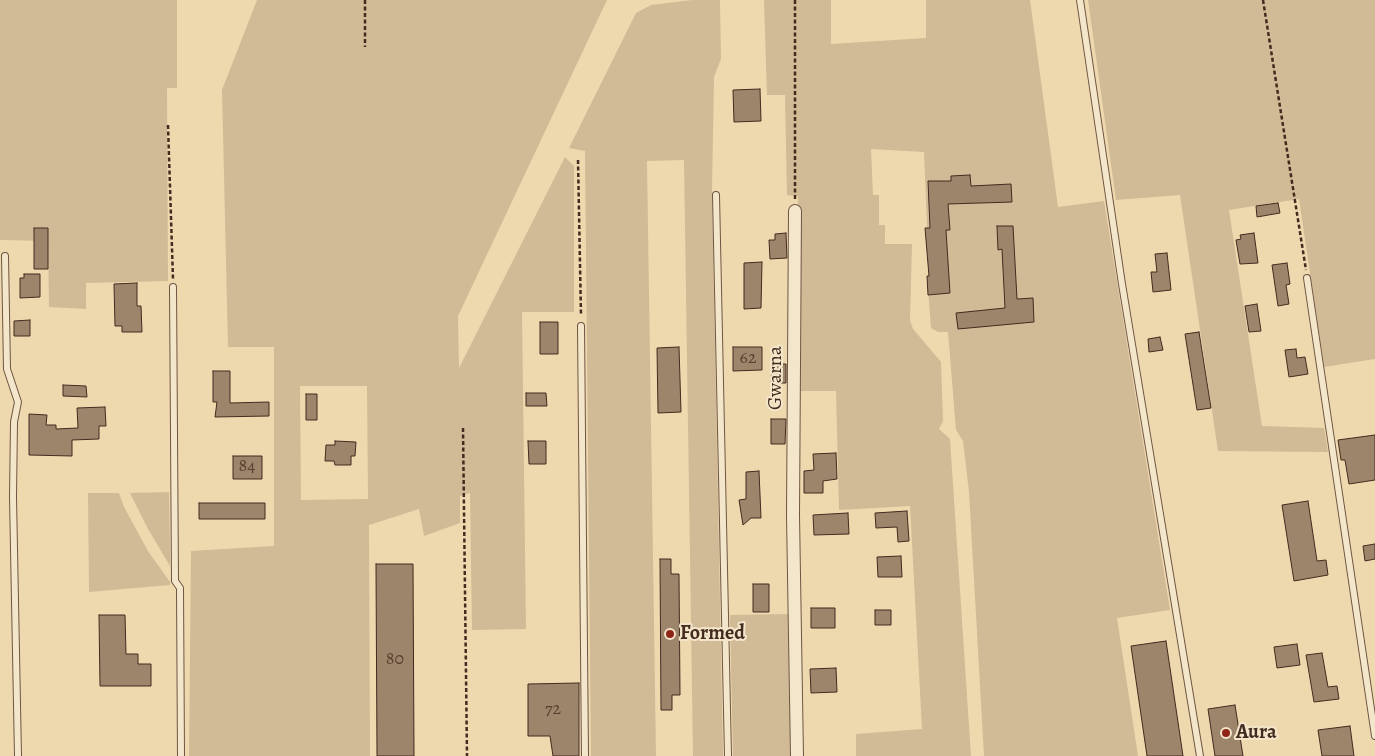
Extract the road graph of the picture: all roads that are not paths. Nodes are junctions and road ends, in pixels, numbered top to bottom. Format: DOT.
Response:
graph roads {
  1 [pos="1080,0"];
  2 [pos="716,195"];
  3 [pos="795,211"];
  4 [pos="5,256"];
  5 [pos="1307,278"];
  6 [pos="173,287"];
  7 [pos="581,326"];
  8 [pos="1375,736"];
  9 [pos="18,756"];
  10 [pos="181,756"];
  11 [pos="585,756"];
  12 [pos="728,756"];
  13 [pos="797,756"];
  14 [pos="1200,756"];
  1 -- 14 [label="lane"];
  2 -- 12 [label="lane"];
  3 -- 13 [label="street, Gwarna"];
  4 -- 9 [label="lane"];
  5 -- 8 [label="lane"];
  6 -- 10 [label="lane"];
  7 -- 11 [label="lane"];
}
